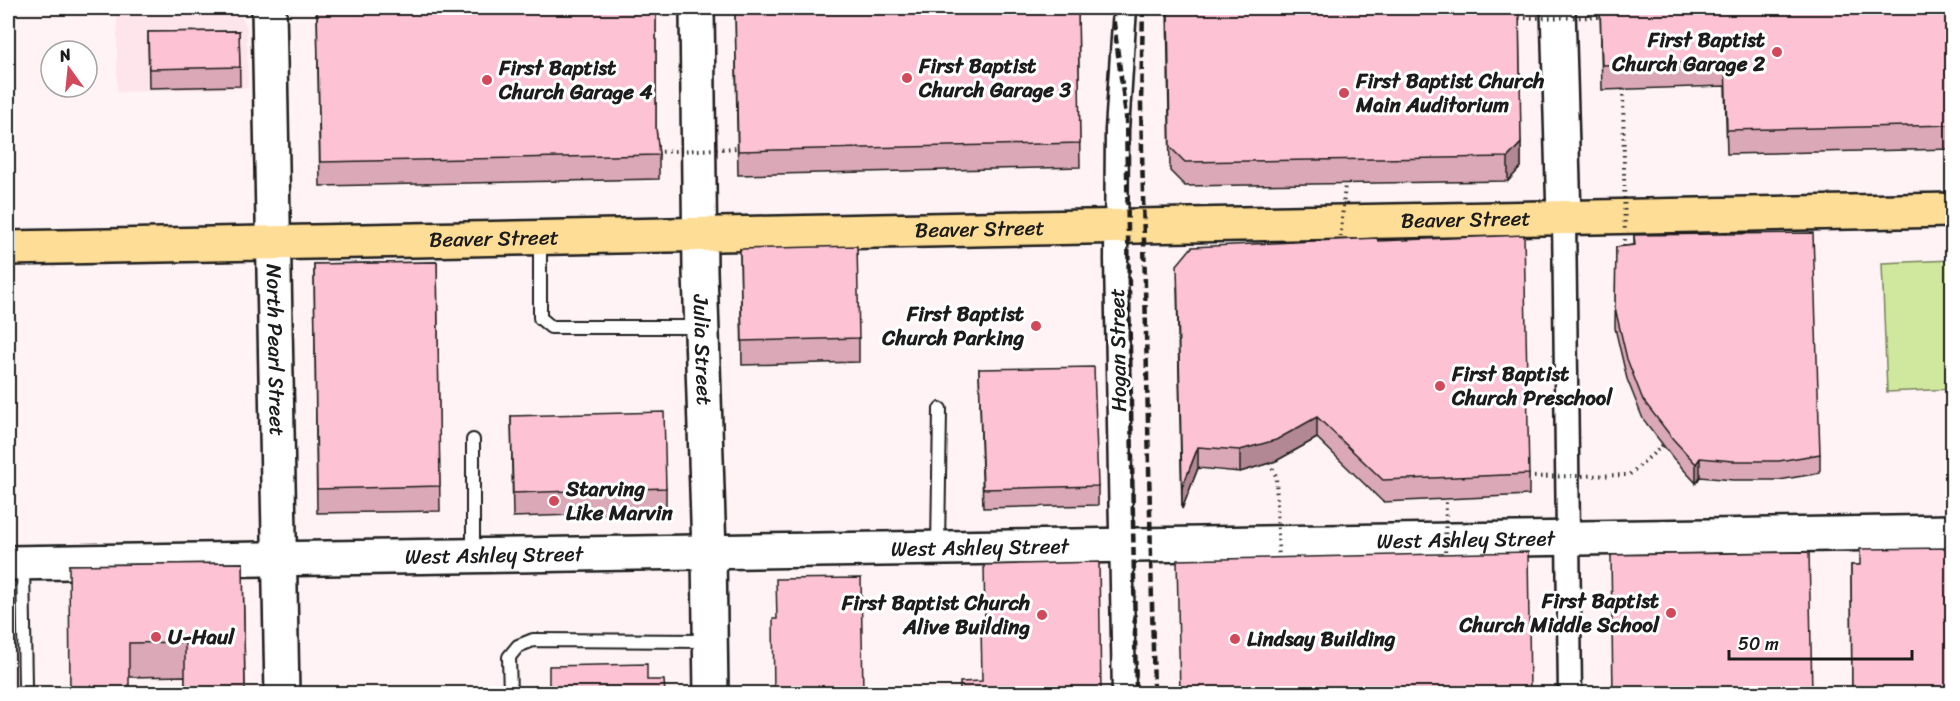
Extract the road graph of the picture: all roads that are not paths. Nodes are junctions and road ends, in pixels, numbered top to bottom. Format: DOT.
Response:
graph roads {
  1 [pos="251,8"];
  2 [pos="269,8"];
  3 [pos="697,8"];
  4 [pos="1125,8"];
  5 [pos="1558,8"];
  6 [pos="270,51"];
  7 [pos="1953,210"];
  8 [pos="1563,218"];
  9 [pos="1117,227"];
  10 [pos="700,235"];
  11 [pos="540,238"];
  12 [pos="273,243"];
  13 [pos="8,248"];
  14 [pos="702,327"];
  15 [pos="940,409"];
  16 [pos="473,440"];
  17 [pos="1953,532"];
  18 [pos="1567,539"];
  19 [pos="1122,546"];
  20 [pos="938,549"];
  21 [pos="709,552"];
  22 [pos="473,556"];
  23 [pos="280,558"];
  24 [pos="15,562"];
  25 [pos="710,641"];
  26 [pos="25,687"];
  27 [pos="282,693"];
  28 [pos="510,693"];
  29 [pos="711,693"];
  30 [pos="1124,693"];
  31 [pos="1570,693"];
  1 -- 6 [label="street"];
  2 -- 6 [label="street, North Pearl Street"];
  3 -- 10 [label="street, Julia Street"];
  4 -- 9 [label="street, Hogan Street"];
  5 -- 8 [label="street"];
  6 -- 12 [label="street, North Pearl Street"];
  7 -- 8 [label="main road, Beaver Street"];
  8 -- 9 [label="main road, Beaver Street"];
  8 -- 18 [label="street"];
  9 -- 10 [label="main road, Beaver Street"];
  9 -- 19 [label="street, Hogan Street"];
  10 -- 11 [label="main road, Beaver Street"];
  10 -- 14 [label="street, Julia Street"];
  11 -- 12 [label="main road, Beaver Street"];
  11 -- 14 [label="lane"];
  12 -- 13 [label="main road, Beaver Street"];
  12 -- 23 [label="street, North Pearl Street"];
  14 -- 21 [label="street, Julia Street"];
  15 -- 20 [label="lane"];
  16 -- 22 [label="lane"];
  17 -- 18 [label="street, West Ashley Street"];
  18 -- 19 [label="street, West Ashley Street"];
  18 -- 31 [label="street"];
  19 -- 20 [label="street, West Ashley Street"];
  19 -- 30 [label="street, Hogan Street"];
  20 -- 21 [label="street, West Ashley Street"];
  21 -- 22 [label="street, West Ashley Street"];
  21 -- 25 [label="street, Julia Street"];
  22 -- 23 [label="street, West Ashley Street"];
  23 -- 24 [label="street, West Ashley Street"];
  23 -- 27 [label="street, North Pearl Street"];
  24 -- 26 [label="lane"];
  25 -- 28 [label="lane"];
  25 -- 29 [label="street, Julia Street"];
}
